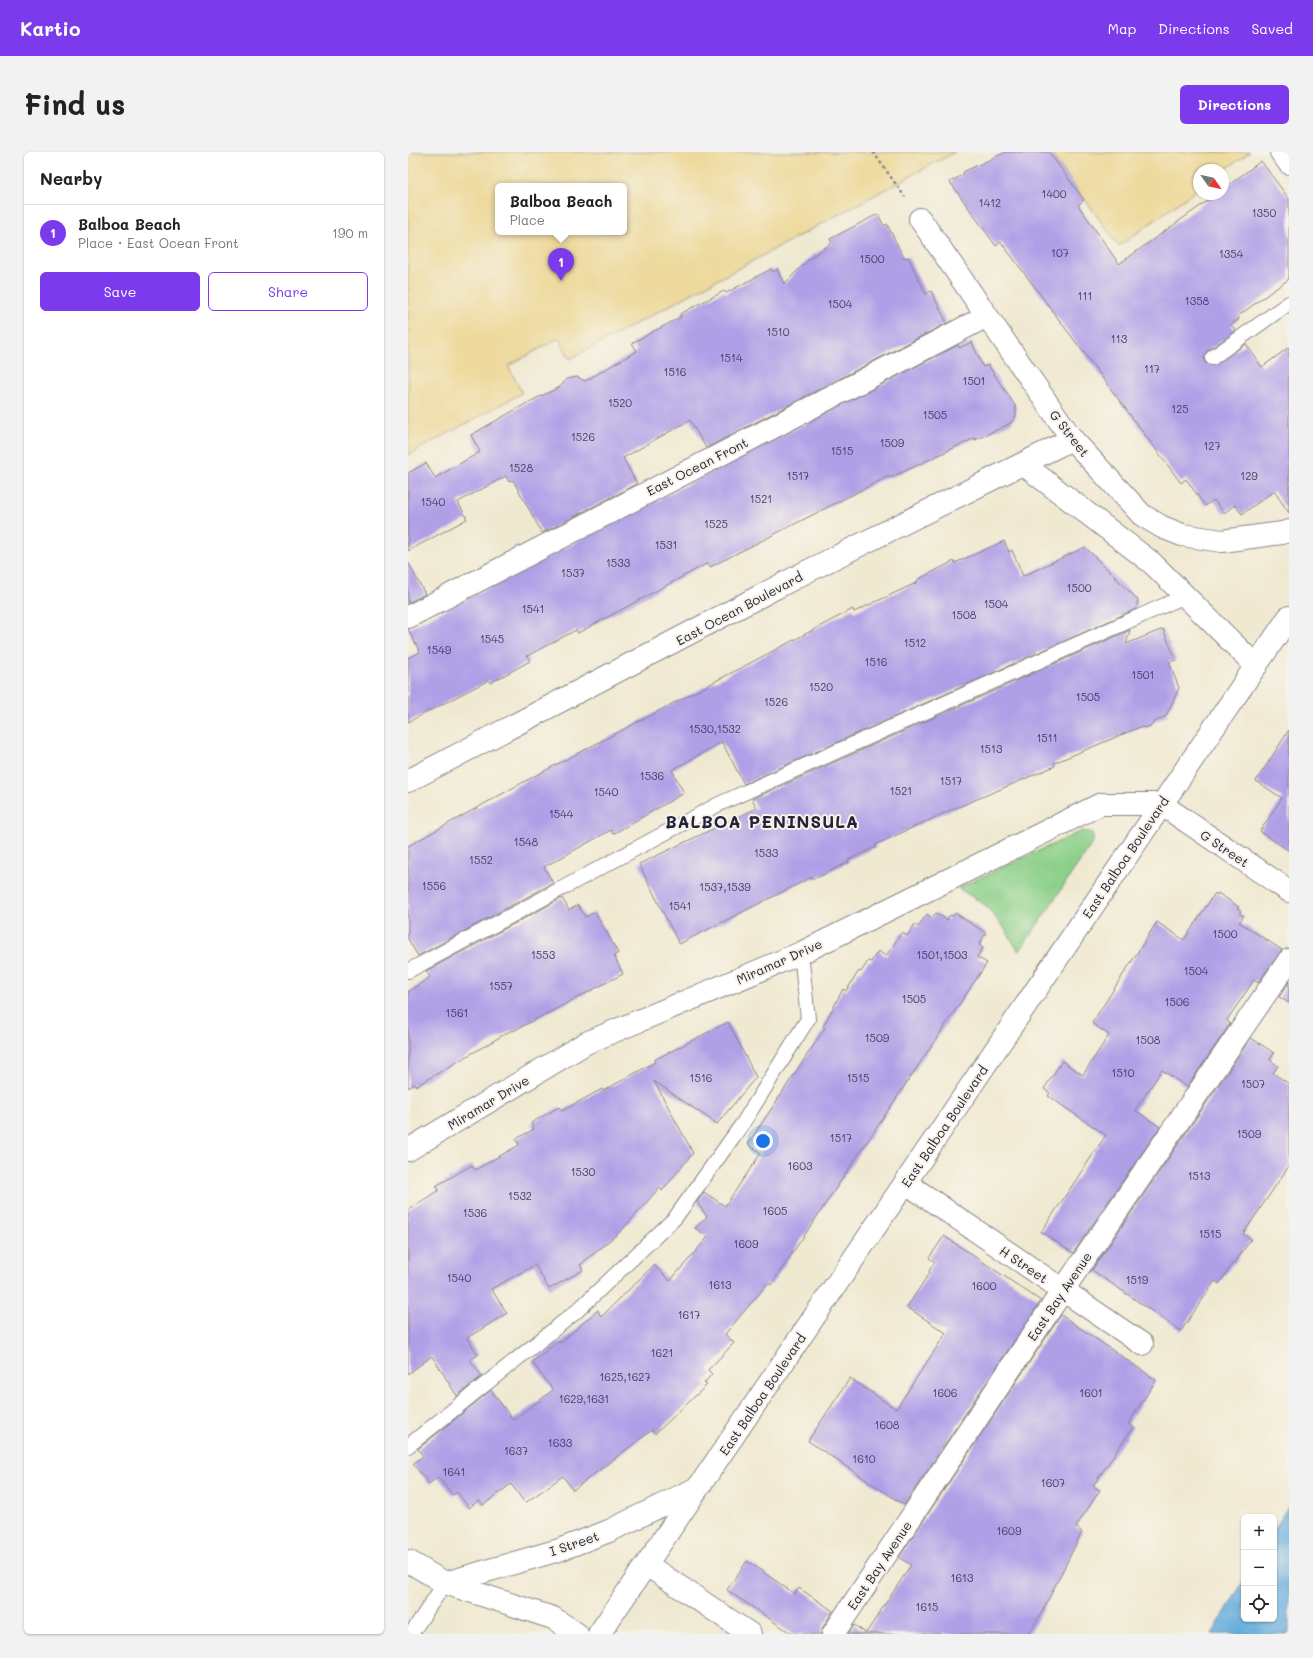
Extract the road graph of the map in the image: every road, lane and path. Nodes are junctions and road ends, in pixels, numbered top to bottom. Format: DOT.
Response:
graph roads {
  1 [pos="873,152"];
  2 [pos="1281,152"];
  3 [pos="1289,163"];
  4 [pos="920,219"];
  5 [pos="1289,303"];
  6 [pos="987,316"];
  7 [pos="1212,358"];
  8 [pos="1072,439"];
  9 [pos="1023,464"];
  10 [pos="1289,530"];
  11 [pos="1185,596"];
  12 [pos="408,617"];
  13 [pos="1289,617"];
  14 [pos="1256,666"];
  15 [pos="408,781"];
  16 [pos="1161,804"];
  17 [pos="1289,891"];
  18 [pos="801,953"];
  19 [pos="1289,960"];
  20 [pos="408,971"];
  21 [pos="408,1150"];
  22 [pos="906,1183"];
  23 [pos="1062,1290"];
  24 [pos="1142,1344"];
  25 [pos="408,1446"];
  26 [pos="697,1488"];
  27 [pos="408,1561"];
  28 [pos="647,1565"];
  29 [pos="445,1583"];
  30 [pos="411,1634"];
  31 [pos="577,1634"];
  32 [pos="599,1634"];
  33 [pos="750,1634"];
  34 [pos="833,1634"];
  1 -- 4 [label="path"];
  2 -- 3 [label="street"];
  4 -- 6 [label="street, G Street"];
  5 -- 7 [label="lane"];
  6 -- 8 [label="street, G Street"];
  6 -- 12 [label="street, East Ocean Front"];
  8 -- 9 [label="street, East Ocean Boulevard"];
  8 -- 10 [label="street, G Street"];
  9 -- 11 [label="street"];
  9 -- 15 [label="street, East Ocean Boulevard"];
  11 -- 14 [label="street"];
  11 -- 20 [label="lane"];
  13 -- 14 [label="street, East Balboa Boulevard"];
  14 -- 16 [label="street, East Balboa Boulevard"];
  16 -- 17 [label="street, G Street"];
  16 -- 18 [label="street, Miramar Drive"];
  16 -- 22 [label="street, East Balboa Boulevard"];
  18 -- 21 [label="street, Miramar Drive"];
  18 -- 25 [label="lane"];
  19 -- 23 [label="street, East Bay Avenue"];
  22 -- 23 [label="street, H Street"];
  22 -- 26 [label="street, East Balboa Boulevard"];
  23 -- 24 [label="street, H Street"];
  23 -- 34 [label="street, East Bay Avenue"];
  26 -- 28 [label="street, East Balboa Boulevard"];
  26 -- 29 [label="street, I Street"];
  27 -- 29 [label="street"];
  28 -- 32 [label="street, East Balboa Boulevard"];
  28 -- 33 [label="street"];
  29 -- 30 [label="lane"];
  29 -- 31 [label="street"];
}
